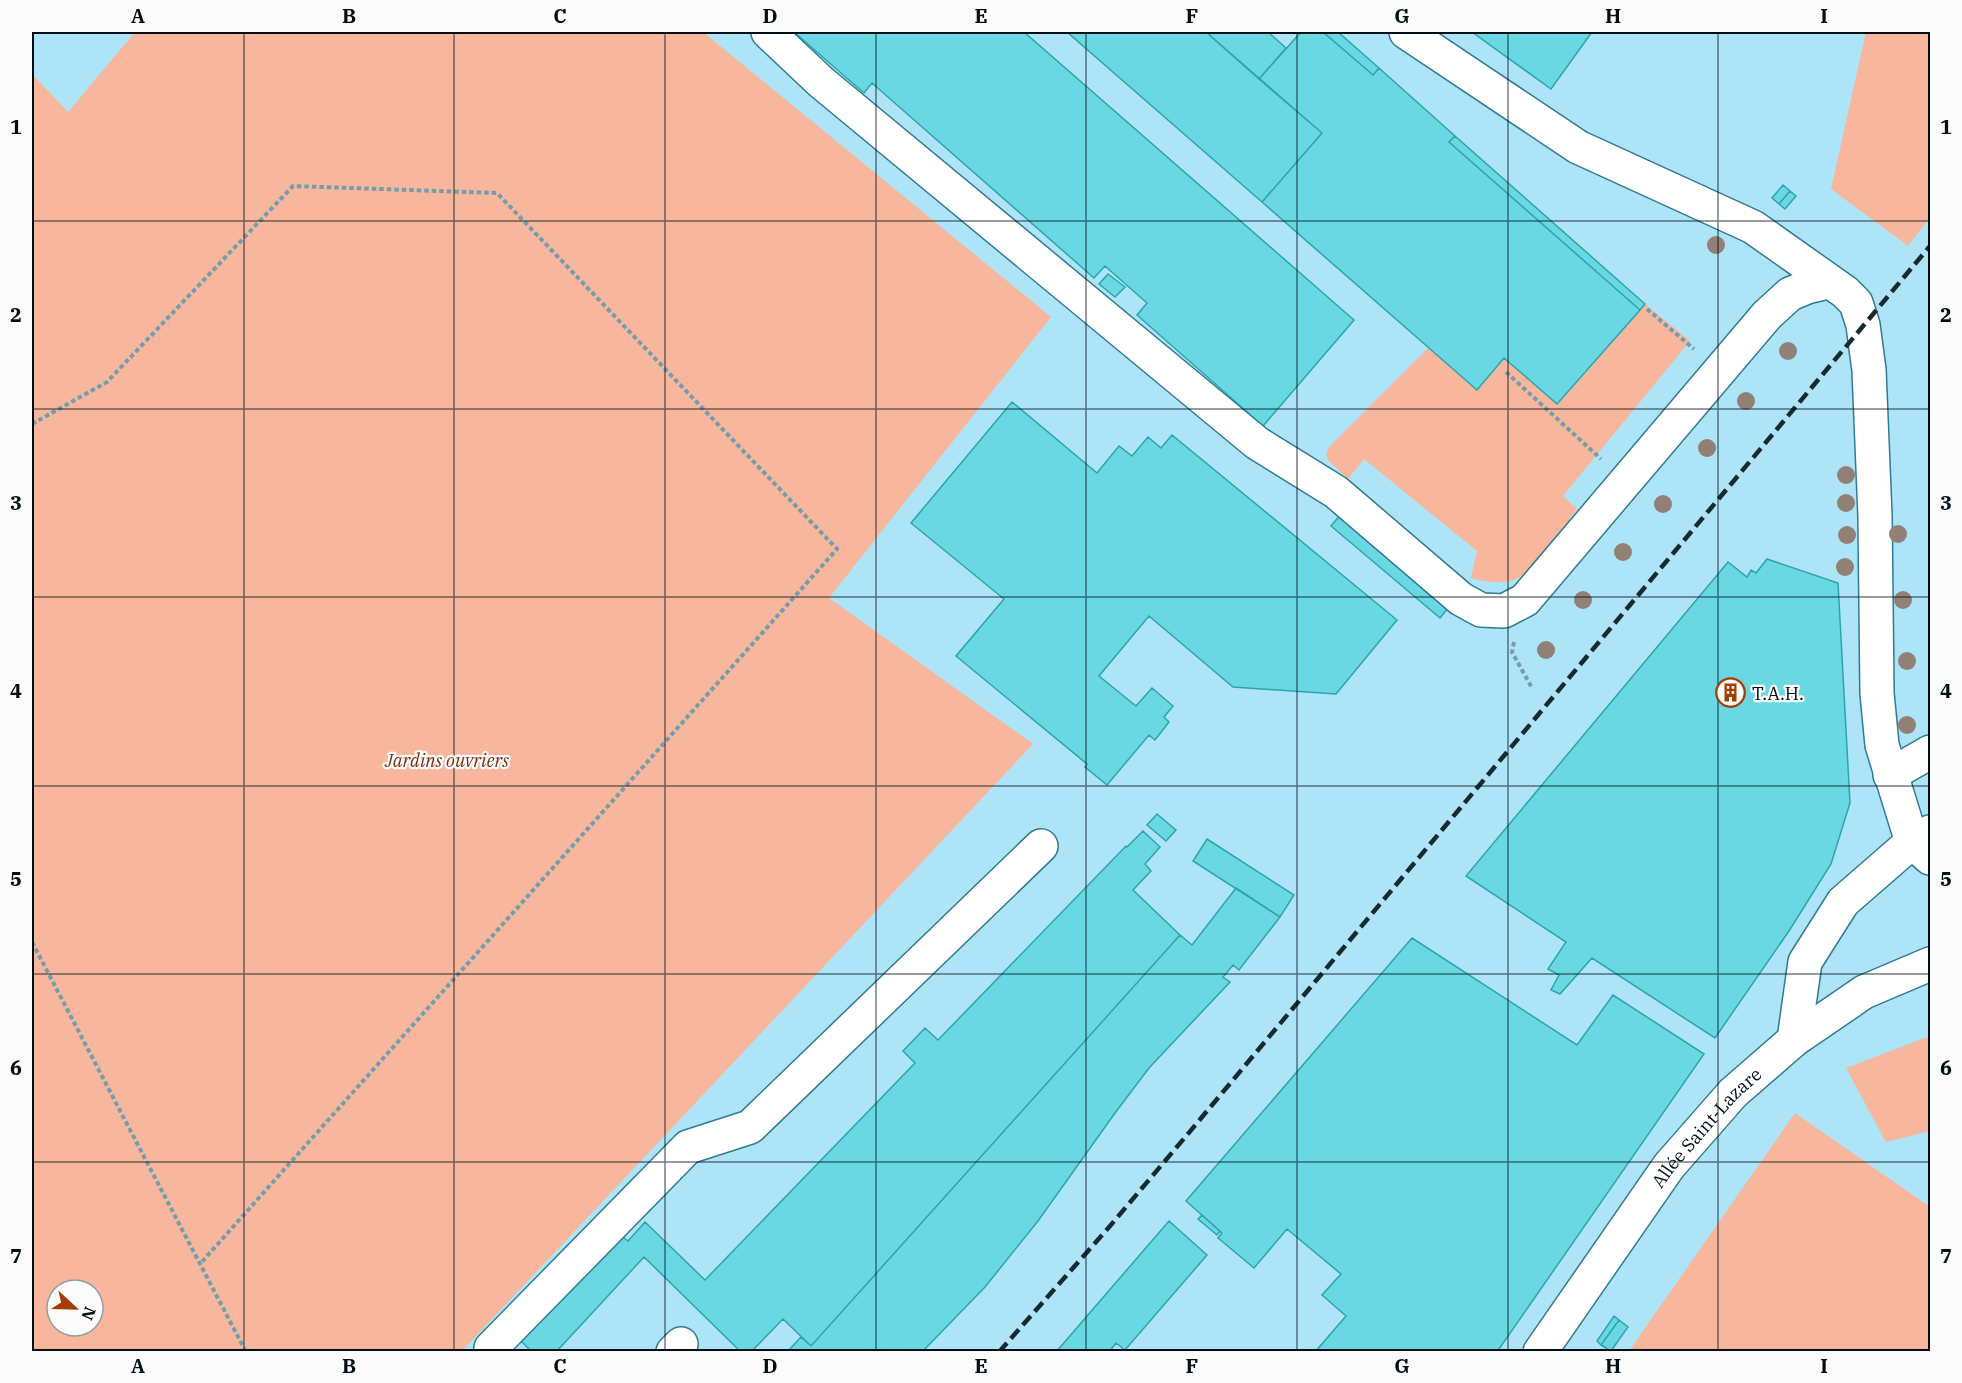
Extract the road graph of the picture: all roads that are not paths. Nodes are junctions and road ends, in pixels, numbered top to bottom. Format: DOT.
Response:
graph roads {
  1 [pos="768,32"];
  2 [pos="1406,32"];
  3 [pos="1828,282"];
  4 [pos="1930,752"];
  5 [pos="1890,775"];
  6 [pos="1924,844"];
  7 [pos="1041,846"];
  8 [pos="1930,964"];
  9 [pos="1794,1040"];
  10 [pos="491,1352"];
  11 [pos="1540,1352"];
  1 -- 3 [label="street"];
  2 -- 3 [label="street"];
  3 -- 5 [label="street"];
  4 -- 5 [label="street"];
  5 -- 6 [label="street"];
  6 -- 9 [label="street"];
  7 -- 10 [label="street"];
  8 -- 9 [label="street, Allée Saint-Lazare"];
  9 -- 11 [label="street, Allée Saint-Lazare"];
}
